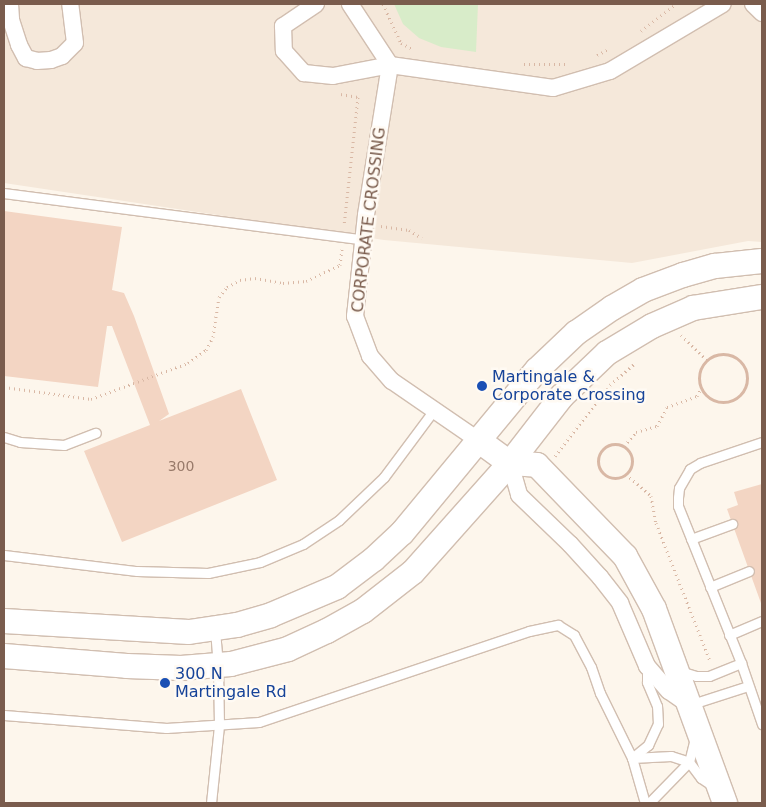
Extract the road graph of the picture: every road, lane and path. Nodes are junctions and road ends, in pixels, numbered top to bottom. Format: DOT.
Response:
graph roads {
  1 [pos="10,4"];
  2 [pos="70,4"];
  3 [pos="316,4"];
  4 [pos="350,4"];
  5 [pos="383,4"];
  6 [pos="676,4"];
  7 [pos="723,4"];
  8 [pos="753,4"];
  9 [pos="762,13"];
  10 [pos="637,33"];
  11 [pos="613,47"];
  12 [pos="421,51"];
  13 [pos="596,55"];
  14 [pos="571,63"];
  15 [pos="522,64"];
  16 [pos="390,65"];
  17 [pos="332,92"];
  18 [pos="4,193"];
  19 [pos="343,238"];
  20 [pos="364,240"];
  21 [pos="762,261"];
  22 [pos="762,297"];
  23 [pos="685,330"];
  24 [pos="638,359"];
  25 [pos="707,360"];
  26 [pos="4,387"];
  27 [pos="701,388"];
  28 [pos="434,410"];
  29 [pos="96,433"];
  30 [pos="4,437"];
  31 [pos="478,440"];
  32 [pos="762,442"];
  33 [pos="624,446"];
  34 [pos="553,458"];
  35 [pos="510,464"];
  36 [pos="626,474"];
  37 [pos="732,524"];
  38 [pos="691,539"];
  39 [pos="4,555"];
  40 [pos="749,571"];
  41 [pos="710,587"];
  42 [pos="4,621"];
  43 [pos="762,621"];
  44 [pos="215,628"];
  45 [pos="729,634"];
  46 [pos="4,656"];
  47 [pos="741,663"];
  48 [pos="218,665"];
  49 [pos="647,666"];
  50 [pos="674,668"];
  51 [pos="715,675"];
  52 [pos="748,686"];
  53 [pos="689,705"];
  54 [pos="4,715"];
  55 [pos="762,724"];
  56 [pos="219,725"];
  57 [pos="697,728"];
  58 [pos="632,758"];
  59 [pos="689,762"];
  60 [pos="722,796"];
  61 [pos="211,803"];
  62 [pos="645,803"];
  63 [pos="649,803"];
  1 -- 2 [label="street"];
  3 -- 16 [label="street"];
  4 -- 16 [label="street"];
  5 -- 12 [label="path"];
  6 -- 10 [label="path"];
  7 -- 16 [label="street"];
  8 -- 9 [label="street"];
  11 -- 13 [label="path"];
  14 -- 15 [label="path"];
  16 -- 20 [label="street, CORPORATE CROSSING"];
  17 -- 19 [label="path"];
  18 -- 19 [label="lane"];
  19 -- 20 [label="lane"];
  19 -- 26 [label="path"];
  20 -- 28 [label="street, CORPORATE CROSSING"];
  21 -- 31 [label="street"];
  22 -- 35 [label="street"];
  23 -- 25 [label="path"];
  24 -- 34 [label="path"];
  25 -- 27 [label="path"];
  25 -- 27 [label="path"];
  27 -- 33 [label="path"];
  28 -- 31 [label="street, CORPORATE CROSSING"];
  28 -- 39 [label="lane"];
  29 -- 30 [label="lane"];
  31 -- 35 [label="street"];
  31 -- 44 [label="street"];
  32 -- 38 [label="lane"];
  33 -- 36 [label="path"];
  33 -- 36 [label="path"];
  35 -- 48 [label="street"];
  35 -- 49 [label="street"];
  35 -- 50 [label="street"];
  36 -- 51 [label="path"];
  37 -- 38 [label="lane"];
  38 -- 41 [label="lane"];
  40 -- 41 [label="lane"];
  41 -- 45 [label="lane"];
  42 -- 44 [label="street"];
  43 -- 45 [label="lane"];
  44 -- 48 [label="lane"];
  45 -- 47 [label="lane"];
  46 -- 48 [label="street"];
  47 -- 51 [label="lane"];
  47 -- 52 [label="lane"];
  48 -- 56 [label="lane"];
  49 -- 53 [label="street"];
  49 -- 58 [label="lane"];
  50 -- 51 [label="lane"];
  50 -- 53 [label="street"];
  52 -- 53 [label="lane"];
  52 -- 55 [label="lane"];
  53 -- 57 [label="street"];
  54 -- 56 [label="lane"];
  56 -- 58 [label="lane"];
  56 -- 61 [label="lane"];
  57 -- 59 [label="lane"];
  57 -- 60 [label="street"];
  58 -- 59 [label="lane"];
  58 -- 62 [label="lane"];
  59 -- 60 [label="lane"];
  59 -- 63 [label="lane"];
}
